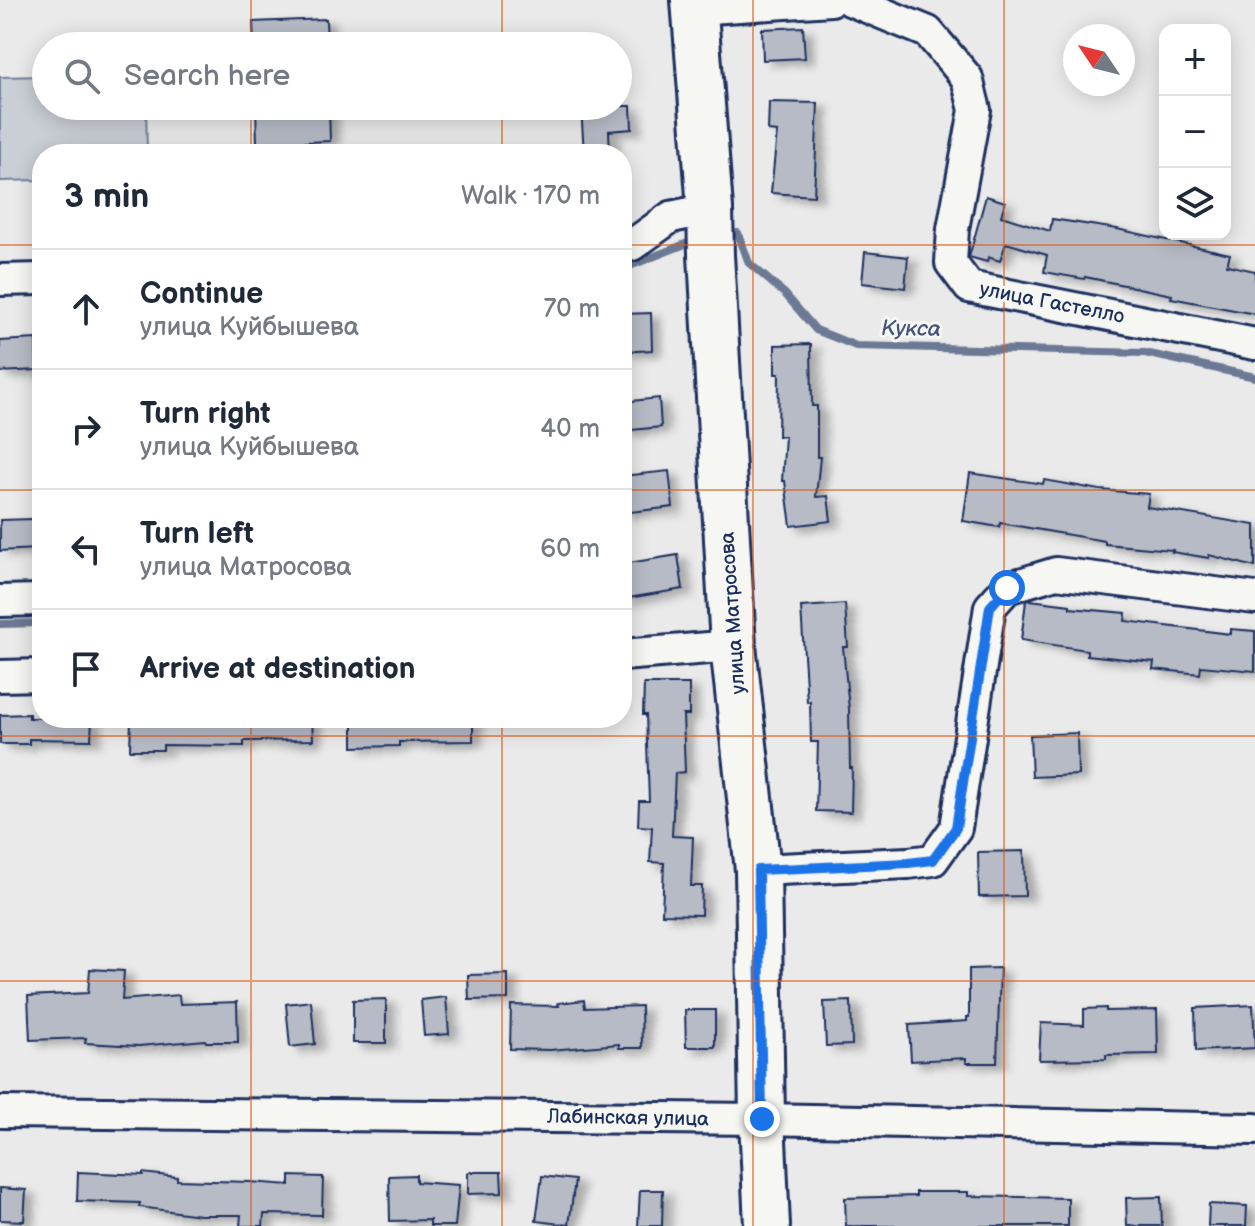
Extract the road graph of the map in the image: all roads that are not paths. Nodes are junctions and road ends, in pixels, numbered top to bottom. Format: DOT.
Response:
graph roads {
  1 [pos="831,0"];
  2 [pos="850,0"];
  3 [pos="694,5"];
  4 [pos="710,229"];
  5 [pos="632,245"];
  6 [pos="32,279"];
  7 [pos="0,280"];
  8 [pos="1255,344"];
  9 [pos="1255,598"];
  10 [pos="32,600"];
  11 [pos="0,601"];
  12 [pos="733,646"];
  13 [pos="632,654"];
  14 [pos="32,675"];
  15 [pos="0,676"];
  16 [pos="758,870"];
  17 [pos="0,1112"];
  18 [pos="762,1119"];
  19 [pos="1255,1129"];
  20 [pos="767,1226"];
  1 -- 3 [label="street"];
  2 -- 8 [label="street, улица Гастелло"];
  3 -- 4 [label="street, улица Матросова"];
  4 -- 5 [label="street"];
  4 -- 12 [label="street, улица Матросова"];
  6 -- 7 [label="street"];
  9 -- 16 [label="street"];
  10 -- 11 [label="street"];
  12 -- 13 [label="street"];
  12 -- 16 [label="street, улица Матросова"];
  14 -- 15 [label="street"];
  16 -- 18 [label="street, улица Матросова"];
  17 -- 18 [label="street, Лабинская улица"];
  18 -- 19 [label="street, Лабинская улица"];
  18 -- 20 [label="street, улица Матросова"];
}
